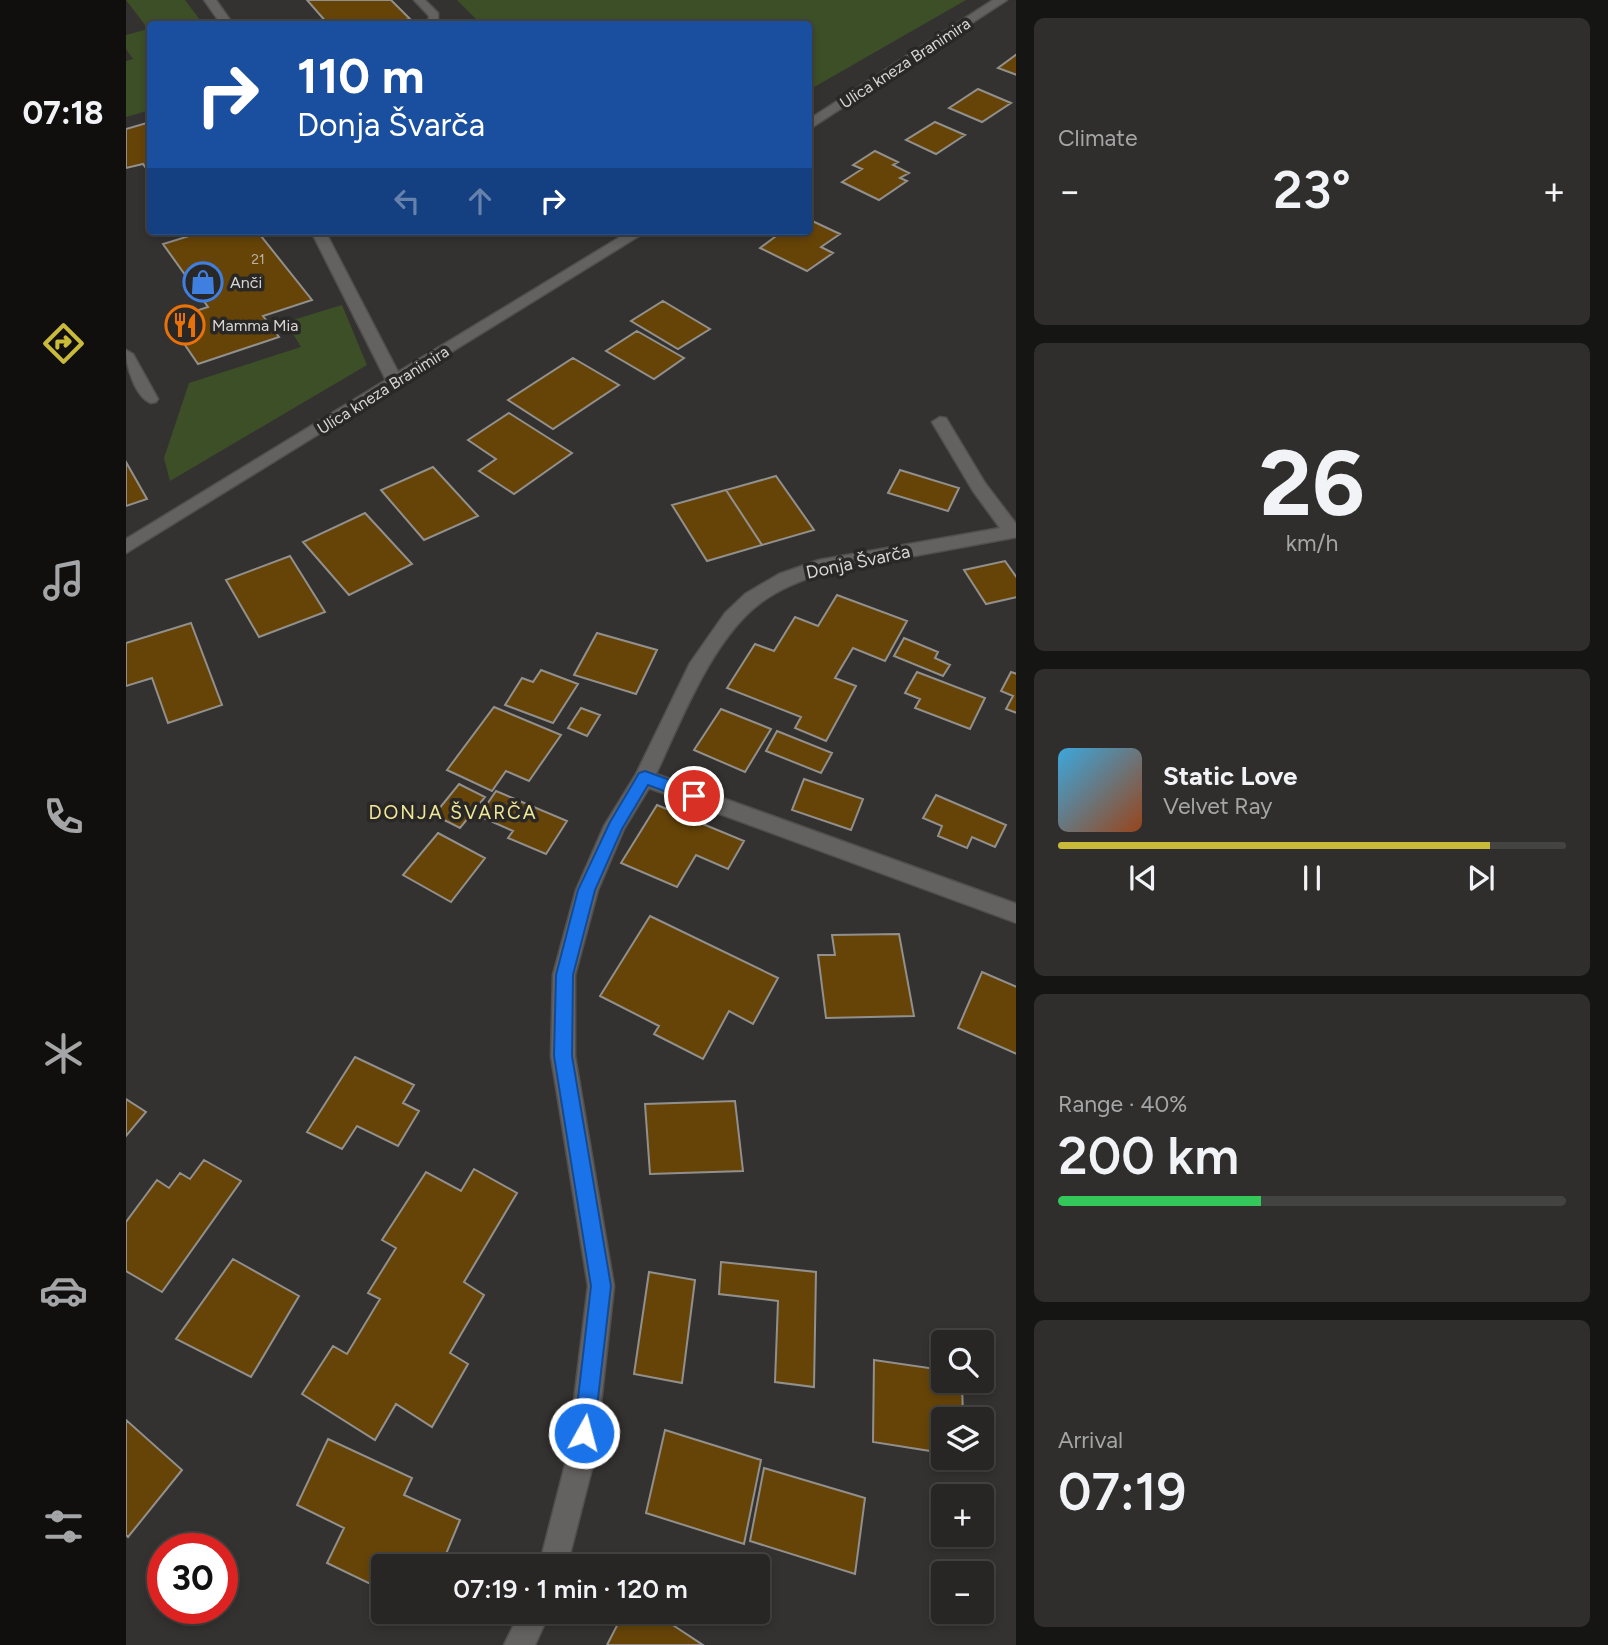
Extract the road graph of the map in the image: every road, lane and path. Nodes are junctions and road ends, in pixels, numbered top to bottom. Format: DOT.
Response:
graph roads {
  1 [pos="210,0"];
  2 [pos="419,0"];
  3 [pos="1001,0"];
  4 [pos="225,21"];
  5 [pos="433,21"];
  6 [pos="812,123"];
  7 [pos="320,235"];
  8 [pos="634,235"];
  9 [pos="126,354"];
  10 [pos="395,382"];
  11 [pos="151,399"];
  12 [pos="940,422"];
  13 [pos="1014,531"];
  14 [pos="126,547"];
  15 [pos="645,778"];
  16 [pos="1016,914"];
  17 [pos="556,1554"];
  18 [pos="529,1624"];
  19 [pos="519,1645"];
  1 -- 4 [label="street"];
  2 -- 5 [label="lane"];
  3 -- 6 [label="street, Ulica kneza Branimira"];
  7 -- 10 [label="street"];
  8 -- 10 [label="street, Ulica kneza Branimira"];
  9 -- 11 [label="lane"];
  10 -- 14 [label="street, Ulica kneza Branimira"];
  12 -- 13 [label="street, Donja Švarča"];
  13 -- 15 [label="street, Donja Švarča"];
  15 -- 16 [label="street"];
  15 -- 17 [label="street, Donja Švarča"];
  18 -- 19 [label="street"];
}
